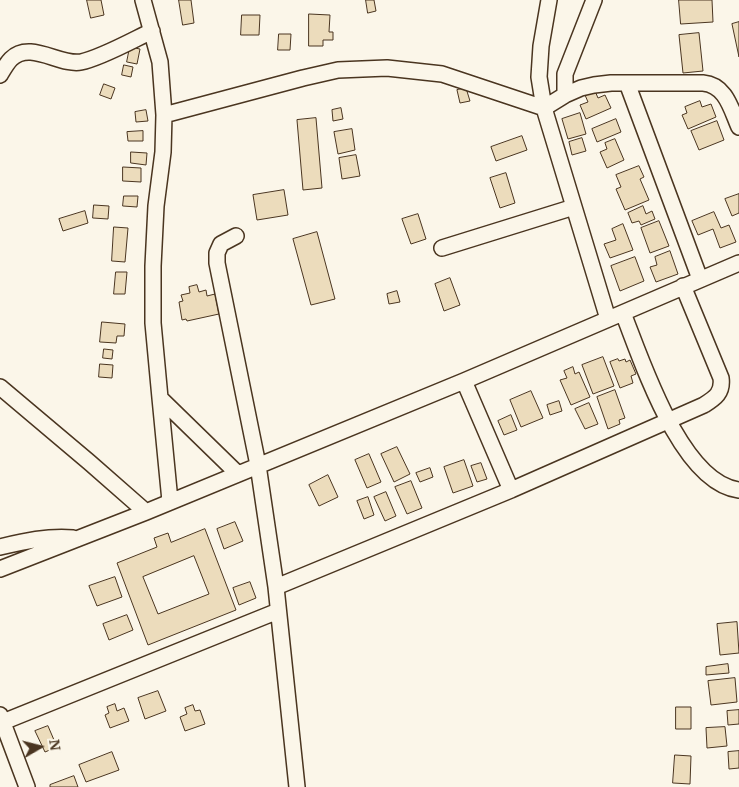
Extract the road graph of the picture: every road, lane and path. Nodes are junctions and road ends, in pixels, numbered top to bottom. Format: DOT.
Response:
graph roads {
  1 [pos="143,0"];
  2 [pos="549,0"];
  3 [pos="594,0"];
  4 [pos="152,31"];
  5 [pos="0,75"];
  6 [pos="627,83"];
  7 [pos="566,95"];
  8 [pos="544,108"];
  9 [pos="164,115"];
  10 [pos="739,127"];
  11 [pos="574,207"];
  12 [pos="236,236"];
  13 [pos="442,248"];
  14 [pos="739,263"];
  15 [pos="700,279"];
  16 [pos="683,286"];
  17 [pos="623,314"];
  18 [pos="608,319"];
  19 [pos="464,381"];
  20 [pos="0,388"];
  21 [pos="160,398"];
  22 [pos="668,421"];
  23 [pos="258,465"];
  24 [pos="238,474"];
  25 [pos="511,490"];
  26 [pos="739,490"];
  27 [pos="170,501"];
  28 [pos="146,512"];
  29 [pos="76,539"];
  30 [pos="0,547"];
  31 [pos="0,569"];
  32 [pos="276,587"];
  33 [pos="278,611"];
  34 [pos="1,719"];
  35 [pos="27,787"];
  36 [pos="297,787"];
  1 -- 4 [label="street"];
  2 -- 8 [label="street"];
  3 -- 7 [label="street"];
  4 -- 5 [label="street"];
  4 -- 9 [label="street"];
  6 -- 7 [label="street"];
  6 -- 10 [label="street"];
  6 -- 15 [label="street"];
  7 -- 8 [label="street"];
  8 -- 9 [label="street"];
  8 -- 11 [label="street"];
  9 -- 21 [label="street"];
  11 -- 13 [label="street"];
  11 -- 18 [label="street"];
  12 -- 23 [label="street"];
  14 -- 15 [label="street"];
  15 -- 16 [label="street"];
  16 -- 17 [label="street"];
  16 -- 22 [label="street"];
  17 -- 18 [label="street"];
  17 -- 22 [label="street"];
  18 -- 19 [label="street"];
  19 -- 23 [label="street"];
  19 -- 25 [label="street"];
  20 -- 28 [label="street"];
  21 -- 24 [label="street"];
  21 -- 27 [label="street"];
  22 -- 25 [label="street"];
  22 -- 26 [label="street"];
  23 -- 24 [label="street"];
  23 -- 32 [label="street"];
  24 -- 27 [label="street"];
  25 -- 32 [label="street"];
  27 -- 28 [label="street"];
  28 -- 29 [label="street"];
  29 -- 30 [label="street"];
  29 -- 31 [label="street"];
  32 -- 33 [label="street"];
  33 -- 34 [label="street"];
  33 -- 36 [label="street"];
  34 -- 35 [label="street"];
}
